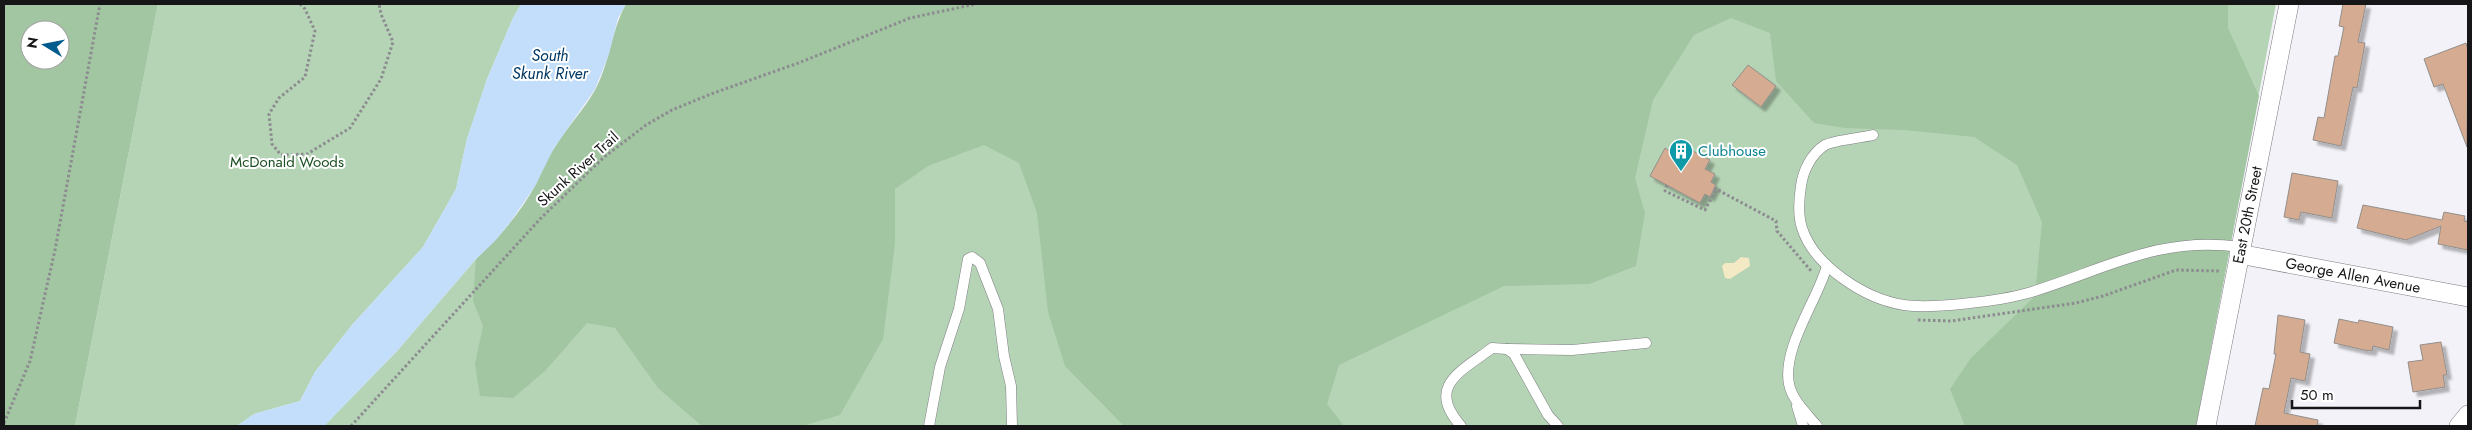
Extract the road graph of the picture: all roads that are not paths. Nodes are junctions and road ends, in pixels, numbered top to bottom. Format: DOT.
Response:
graph roads {
  1 [pos="2289,4"];
  2 [pos="1873,135"];
  3 [pos="2239,251"];
  4 [pos="1827,266"];
  5 [pos="2468,297"];
  6 [pos="1646,343"];
  7 [pos="1507,349"];
  8 [pos="1794,398"];
  9 [pos="2468,415"];
  10 [pos="929,426"];
  11 [pos="1012,426"];
  12 [pos="1461,426"];
  13 [pos="1558,426"];
  14 [pos="1803,426"];
  15 [pos="1817,426"];
  16 [pos="2206,426"];
  17 [pos="2459,426"];
  1 -- 3 [label="street, East 20th Street"];
  2 -- 4 [label="lane"];
  3 -- 4 [label="lane"];
  3 -- 5 [label="street, George Allen Avenue"];
  3 -- 16 [label="street, East 20th Street"];
  4 -- 8 [label="lane"];
  6 -- 7 [label="lane"];
  7 -- 12 [label="lane"];
  7 -- 13 [label="lane"];
  8 -- 14 [label="lane"];
  8 -- 15 [label="lane"];
  9 -- 17 [label="street"];
  10 -- 11 [label="lane"];
}
